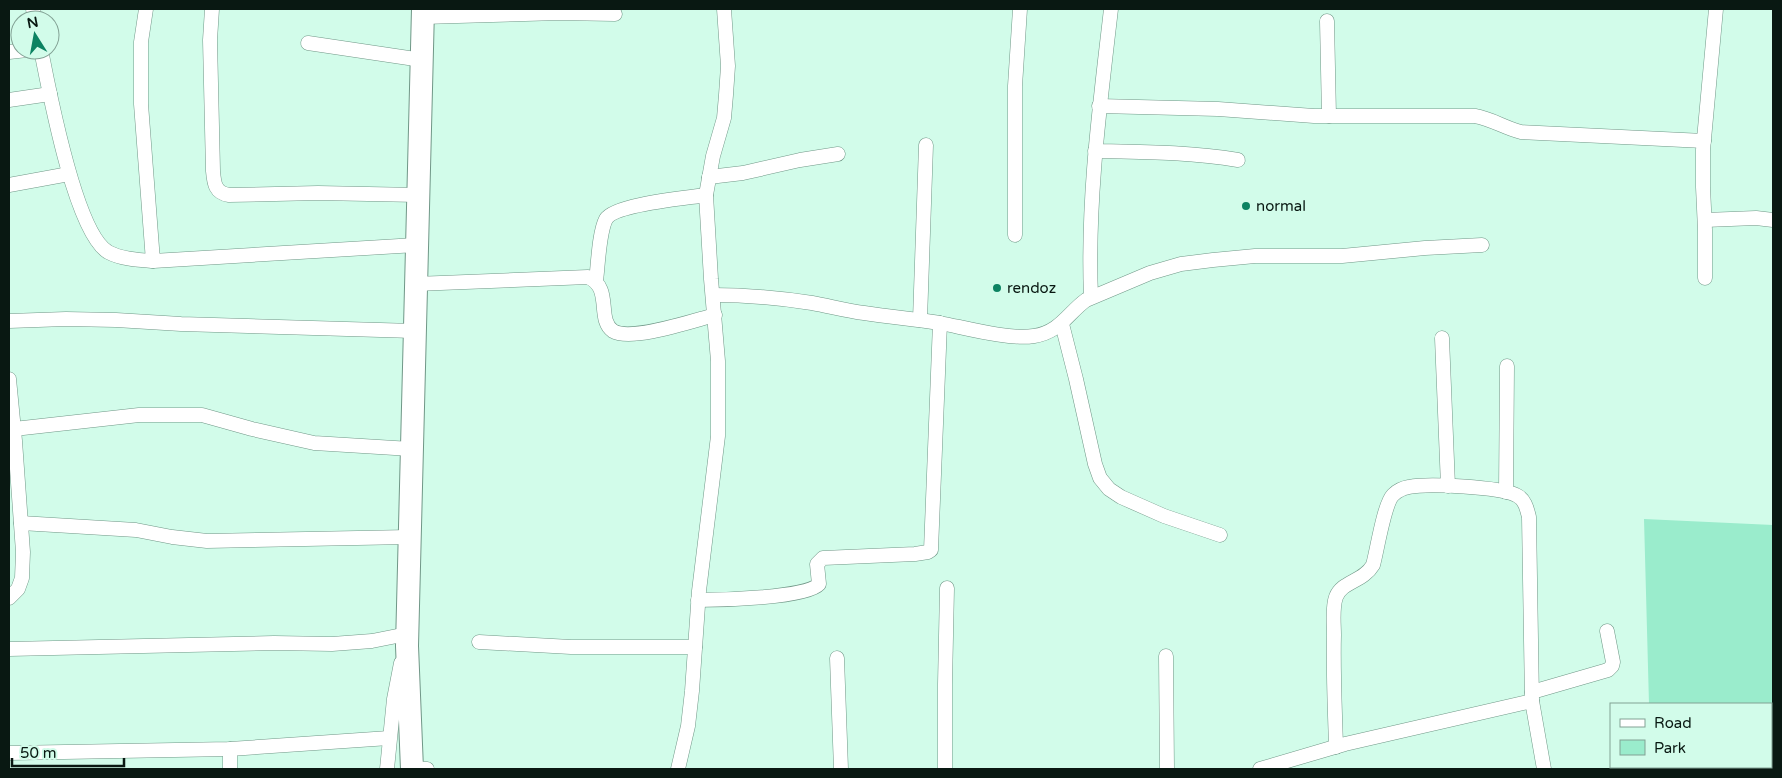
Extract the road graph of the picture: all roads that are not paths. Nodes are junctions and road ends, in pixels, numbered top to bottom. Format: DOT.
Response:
graph roads {
  1 [pos="146,9"];
  2 [pos="212,9"];
  3 [pos="724,9"];
  4 [pos="1020,9"];
  5 [pos="1111,9"];
  6 [pos="1716,9"];
  7 [pos="423,13"];
  8 [pos="615,14"];
  9 [pos="1328,21"];
  10 [pos="308,43"];
  11 [pos="43,60"];
  12 [pos="422,60"];
  13 [pos="50,94"];
  14 [pos="9,100"];
  15 [pos="1099,106"];
  16 [pos="1329,116"];
  17 [pos="1704,141"];
  18 [pos="926,146"];
  19 [pos="1096,151"];
  20 [pos="838,154"];
  21 [pos="1238,160"];
  22 [pos="69,174"];
  23 [pos="710,177"];
  24 [pos="9,185"];
  25 [pos="418,195"];
  26 [pos="706,195"];
  27 [pos="1705,220"];
  28 [pos="1773,220"];
  29 [pos="1015,235"];
  30 [pos="416,245"];
  31 [pos="1482,245"];
  32 [pos="153,261"];
  33 [pos="1705,278"];
  34 [pos="596,281"];
  35 [pos="415,284"];
  36 [pos="713,294"];
  37 [pos="1091,297"];
  38 [pos="715,315"];
  39 [pos="920,320"];
  40 [pos="9,321"];
  41 [pos="940,323"];
  42 [pos="1062,324"];
  43 [pos="414,331"];
  44 [pos="1442,338"];
  45 [pos="1507,366"];
  46 [pos="9,379"];
  47 [pos="10,403"];
  48 [pos="14,429"];
  49 [pos="411,449"];
  50 [pos="1448,486"];
  51 [pos="1506,492"];
  52 [pos="17,531"];
  53 [pos="1220,535"];
  54 [pos="409,537"];
  55 [pos="947,588"];
  56 [pos="9,598"];
  57 [pos="698,600"];
  58 [pos="1607,631"];
  59 [pos="407,640"];
  60 [pos="479,642"];
  61 [pos="694,647"];
  62 [pos="9,649"];
  63 [pos="1166,656"];
  64 [pos="837,658"];
  65 [pos="1532,696"];
  66 [pos="389,738"];
  67 [pos="1336,747"];
  68 [pos="230,749"];
  69 [pos="9,753"];
  70 [pos="230,769"];
  71 [pos="387,769"];
  72 [pos="417,769"];
  73 [pos="678,769"];
  74 [pos="841,769"];
  75 [pos="946,769"];
  76 [pos="1166,769"];
  77 [pos="1260,769"];
  78 [pos="1544,769"];
  1 -- 32 [label="street"];
  2 -- 25 [label="street"];
  3 -- 23 [label="street"];
  4 -- 29 [label="street"];
  5 -- 15 [label="street"];
  6 -- 17 [label="street"];
  7 -- 8 [label="street"];
  7 -- 12 [label="highway"];
  9 -- 16 [label="street"];
  10 -- 12 [label="street"];
  11 -- 13 [label="street"];
  12 -- 25 [label="highway"];
  13 -- 14 [label="street"];
  13 -- 22 [label="street"];
  15 -- 16 [label="street"];
  15 -- 19 [label="street"];
  16 -- 17 [label="street"];
  17 -- 27 [label="street"];
  18 -- 39 [label="street"];
  19 -- 21 [label="street"];
  19 -- 37 [label="street"];
  20 -- 23 [label="street"];
  22 -- 24 [label="street"];
  22 -- 32 [label="street"];
  23 -- 26 [label="street"];
  25 -- 30 [label="highway"];
  26 -- 34 [label="street"];
  26 -- 36 [label="street"];
  27 -- 28 [label="street"];
  27 -- 33 [label="street"];
  30 -- 32 [label="street"];
  30 -- 35 [label="highway"];
  31 -- 37 [label="street"];
  34 -- 35 [label="street"];
  34 -- 38 [label="street"];
  35 -- 43 [label="highway"];
  36 -- 38 [label="street"];
  36 -- 39 [label="street"];
  37 -- 42 [label="street"];
  38 -- 57 [label="street"];
  39 -- 41 [label="street"];
  40 -- 43 [label="street"];
  41 -- 42 [label="street"];
  41 -- 57 [label="street"];
  42 -- 53 [label="street"];
  43 -- 49 [label="highway"];
  44 -- 50 [label="street"];
  45 -- 51 [label="street"];
  46 -- 47 [label="street"];
  47 -- 48 [label="street"];
  48 -- 49 [label="street"];
  48 -- 52 [label="street"];
  49 -- 54 [label="highway"];
  50 -- 51 [label="street"];
  50 -- 67 [label="street"];
  51 -- 65 [label="street"];
  52 -- 54 [label="street"];
  52 -- 56 [label="street"];
  54 -- 59 [label="highway"];
  55 -- 75 [label="street"];
  57 -- 61 [label="street"];
  58 -- 65 [label="street"];
  59 -- 62 [label="street"];
  59 -- 66 [label="street"];
  59 -- 72 [label="highway"];
  60 -- 61 [label="street"];
  61 -- 73 [label="street"];
  63 -- 76 [label="street"];
  64 -- 74 [label="street"];
  65 -- 67 [label="street"];
  65 -- 78 [label="street"];
  66 -- 68 [label="street"];
  66 -- 71 [label="street"];
  67 -- 77 [label="street"];
  68 -- 69 [label="street"];
  68 -- 70 [label="street"];
}
